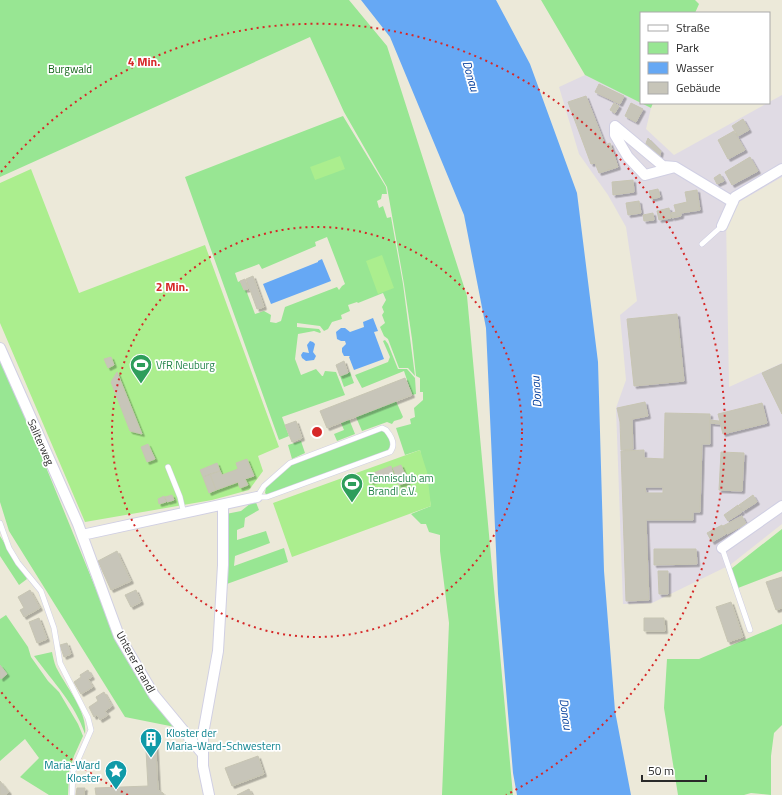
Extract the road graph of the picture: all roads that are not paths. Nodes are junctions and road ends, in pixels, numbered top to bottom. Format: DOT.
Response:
graph roads {
  1 [pos="675,167"];
  2 [pos="782,169"];
  3 [pos="733,202"];
  4 [pos="722,226"];
  5 [pos="702,244"];
  6 [pos="0,348"];
  7 [pos="168,466"];
  8 [pos="257,497"];
  9 [pos="223,506"];
  10 [pos="782,506"];
  11 [pos="184,514"];
  12 [pos="0,523"];
  13 [pos="82,535"];
  14 [pos="722,548"];
  15 [pos="750,630"];
  16 [pos="202,753"];
  17 [pos="72,795"];
  18 [pos="209,795"];
  1 -- 1 [label="street"];
  1 -- 3 [label="street"];
  2 -- 3 [label="street"];
  3 -- 4 [label="street"];
  4 -- 5 [label="lane"];
  6 -- 13 [label="street, Saliterweg"];
  7 -- 11 [label="lane"];
  8 -- 8 [label="lane"];
  8 -- 9 [label="street"];
  9 -- 11 [label="street"];
  9 -- 16 [label="street"];
  10 -- 14 [label="street"];
  11 -- 13 [label="street"];
  12 -- 17 [label="lane"];
  13 -- 16 [label="street, Unterer Brandl"];
  14 -- 15 [label="lane"];
  16 -- 18 [label="street"];
}
